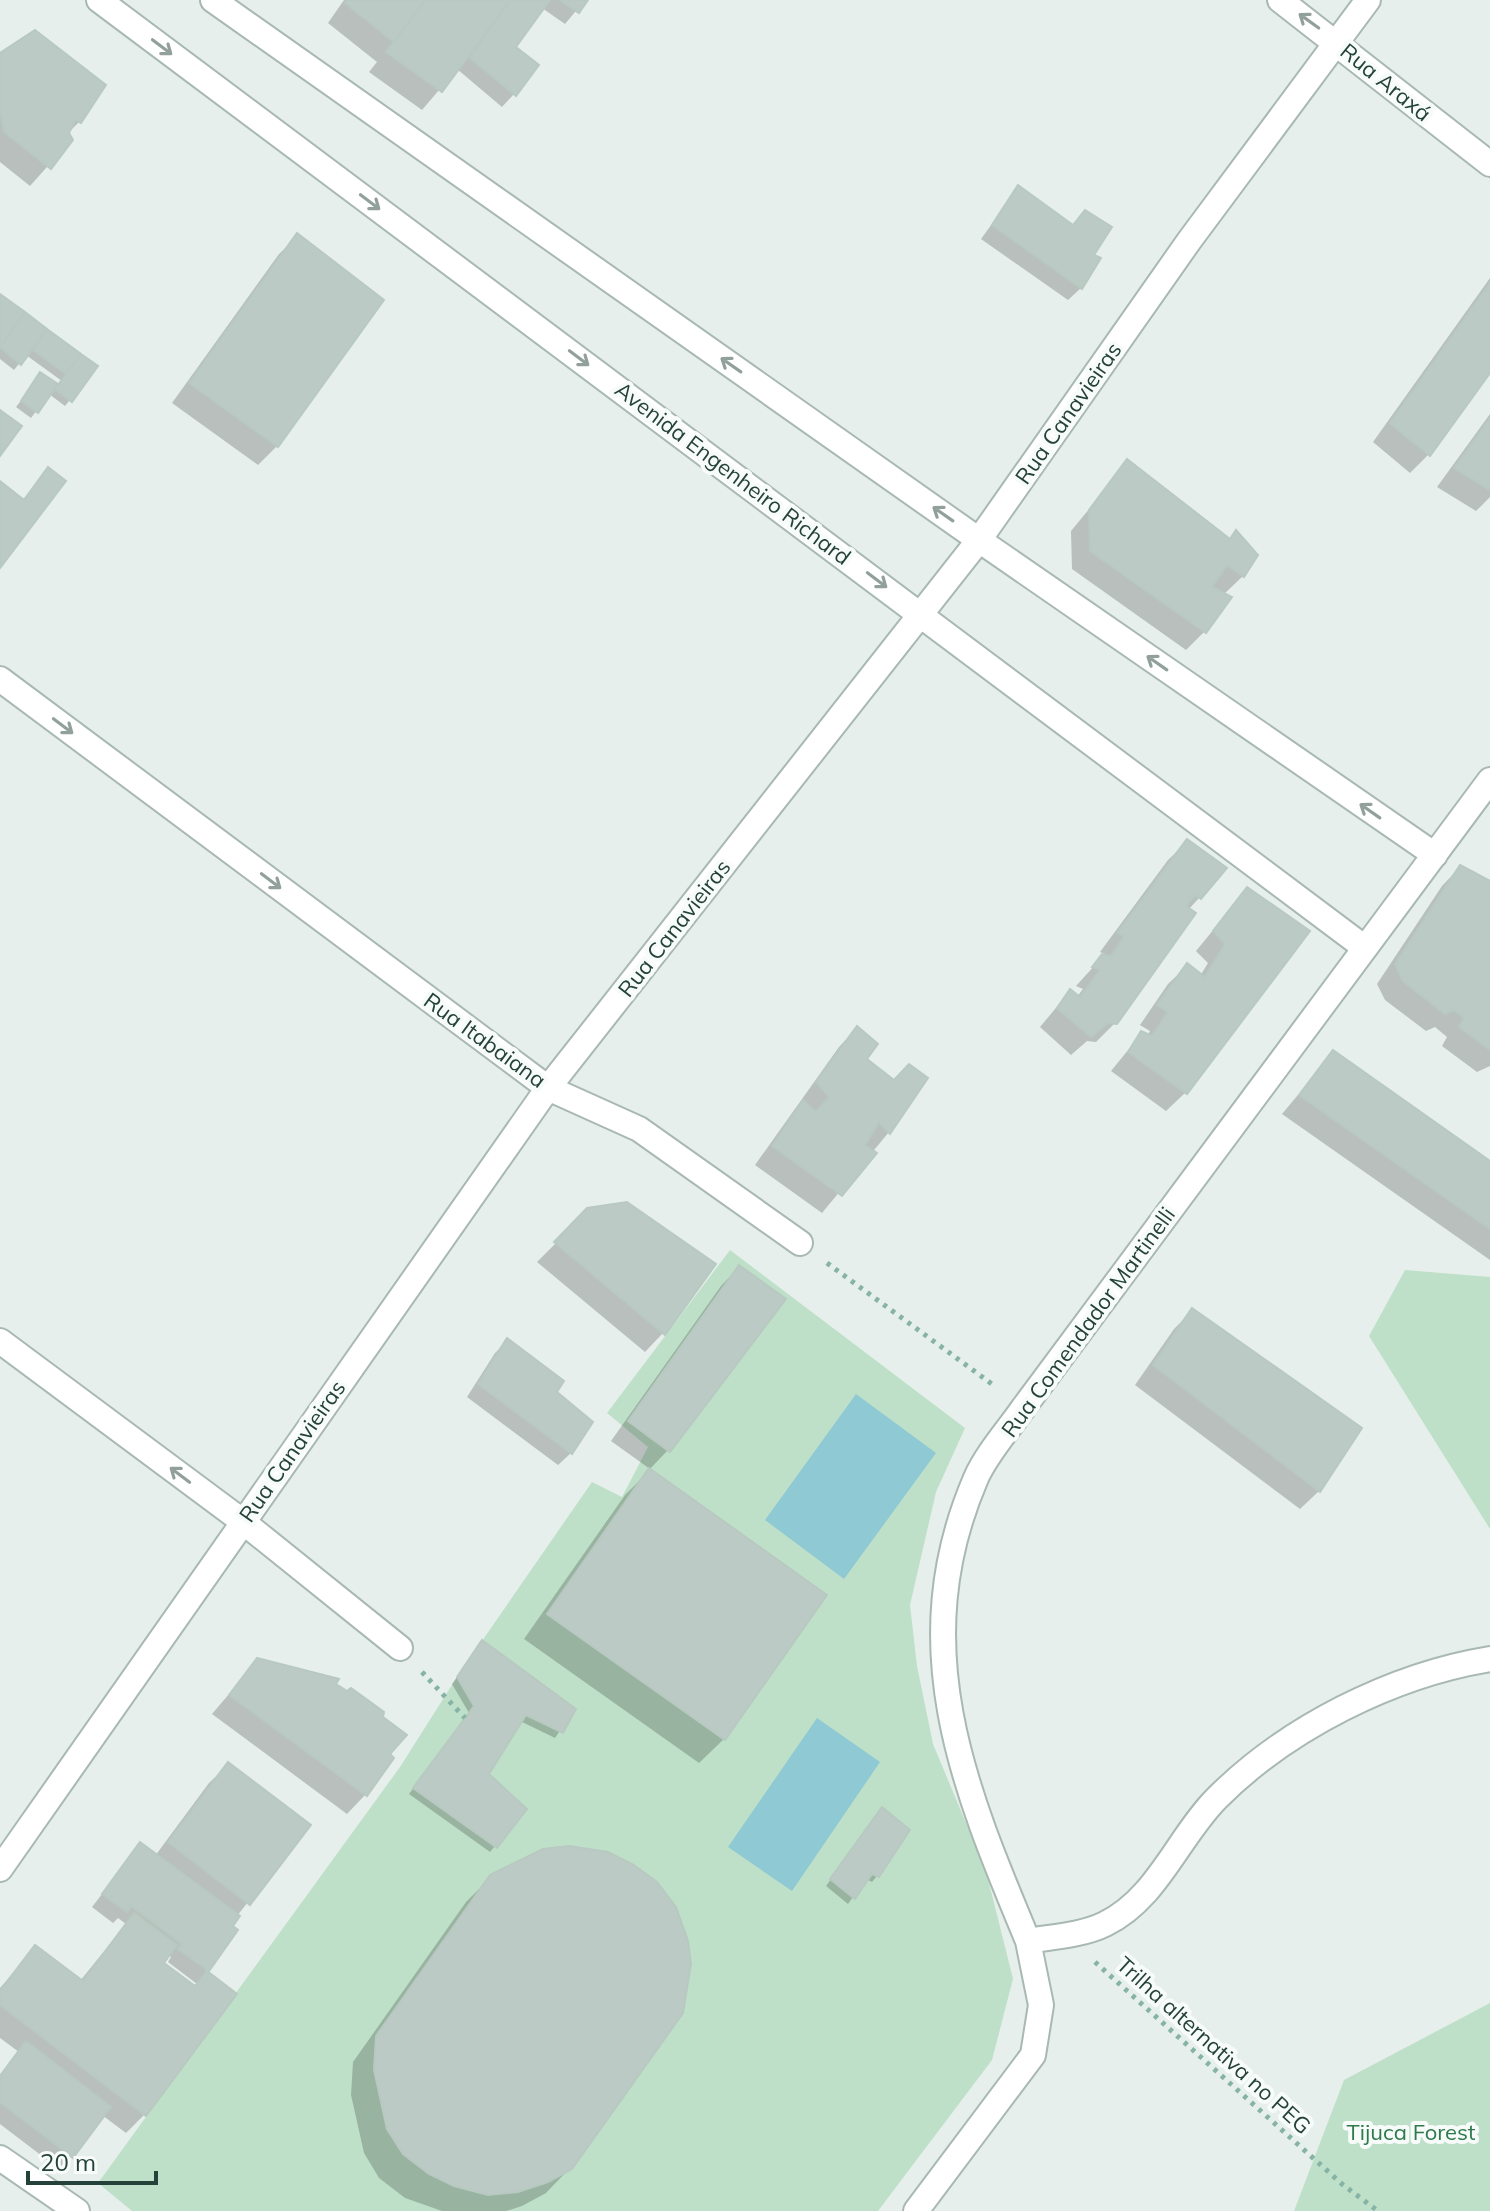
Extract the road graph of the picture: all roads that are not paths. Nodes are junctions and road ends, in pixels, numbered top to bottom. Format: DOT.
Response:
graph roads {
  1 [pos="99,0"];
  2 [pos="213,0"];
  3 [pos="1280,0"];
  4 [pos="1368,0"];
  5 [pos="1337,42"];
  6 [pos="1490,164"];
  7 [pos="979,540"];
  8 [pos="922,614"];
  9 [pos="0,679"];
  10 [pos="1490,780"];
  11 [pos="1435,855"];
  12 [pos="1365,948"];
  13 [pos="548,1088"];
  14 [pos="800,1243"];
  15 [pos="0,1341"];
  16 [pos="242,1521"];
  17 [pos="400,1648"];
  18 [pos="1490,1659"];
  19 [pos="0,1869"];
  20 [pos="1028,1941"];
  21 [pos="0,2158"];
  22 [pos="77,2211"];
  23 [pos="916,2211"];
  1 -- 8 [label="street, Avenida Engenheiro Richard, one-way"];
  7 -- 2 [label="street, one-way"];
  5 -- 3 [label="street, Rua Araxá, one-way"];
  4 -- 5 [label="street, Rua Canavieiras"];
  5 -- 6 [label="street, Rua Araxá"];
  5 -- 7 [label="street, Rua Canavieiras"];
  7 -- 8 [label="street, Rua Canavieiras"];
  11 -- 7 [label="street, one-way"];
  8 -- 12 [label="street, Avenida Engenheiro Richard"];
  8 -- 13 [label="street, Rua Canavieiras"];
  9 -- 13 [label="street, Rua Itabaiana, one-way"];
  10 -- 11 [label="street, Rua Comendador Martinelli"];
  11 -- 12 [label="street, Rua Comendador Martinelli"];
  12 -- 20 [label="street, Rua Comendador Martinelli"];
  13 -- 14 [label="street, Rua Itabaiana"];
  13 -- 16 [label="street, Rua Canavieiras"];
  16 -- 15 [label="street, one-way"];
  16 -- 17 [label="street"];
  16 -- 19 [label="street, Rua Canavieiras"];
  18 -- 20 [label="street"];
  20 -- 23 [label="street, Rua Comendador Martinelli"];
  21 -- 22 [label="street"];
}
